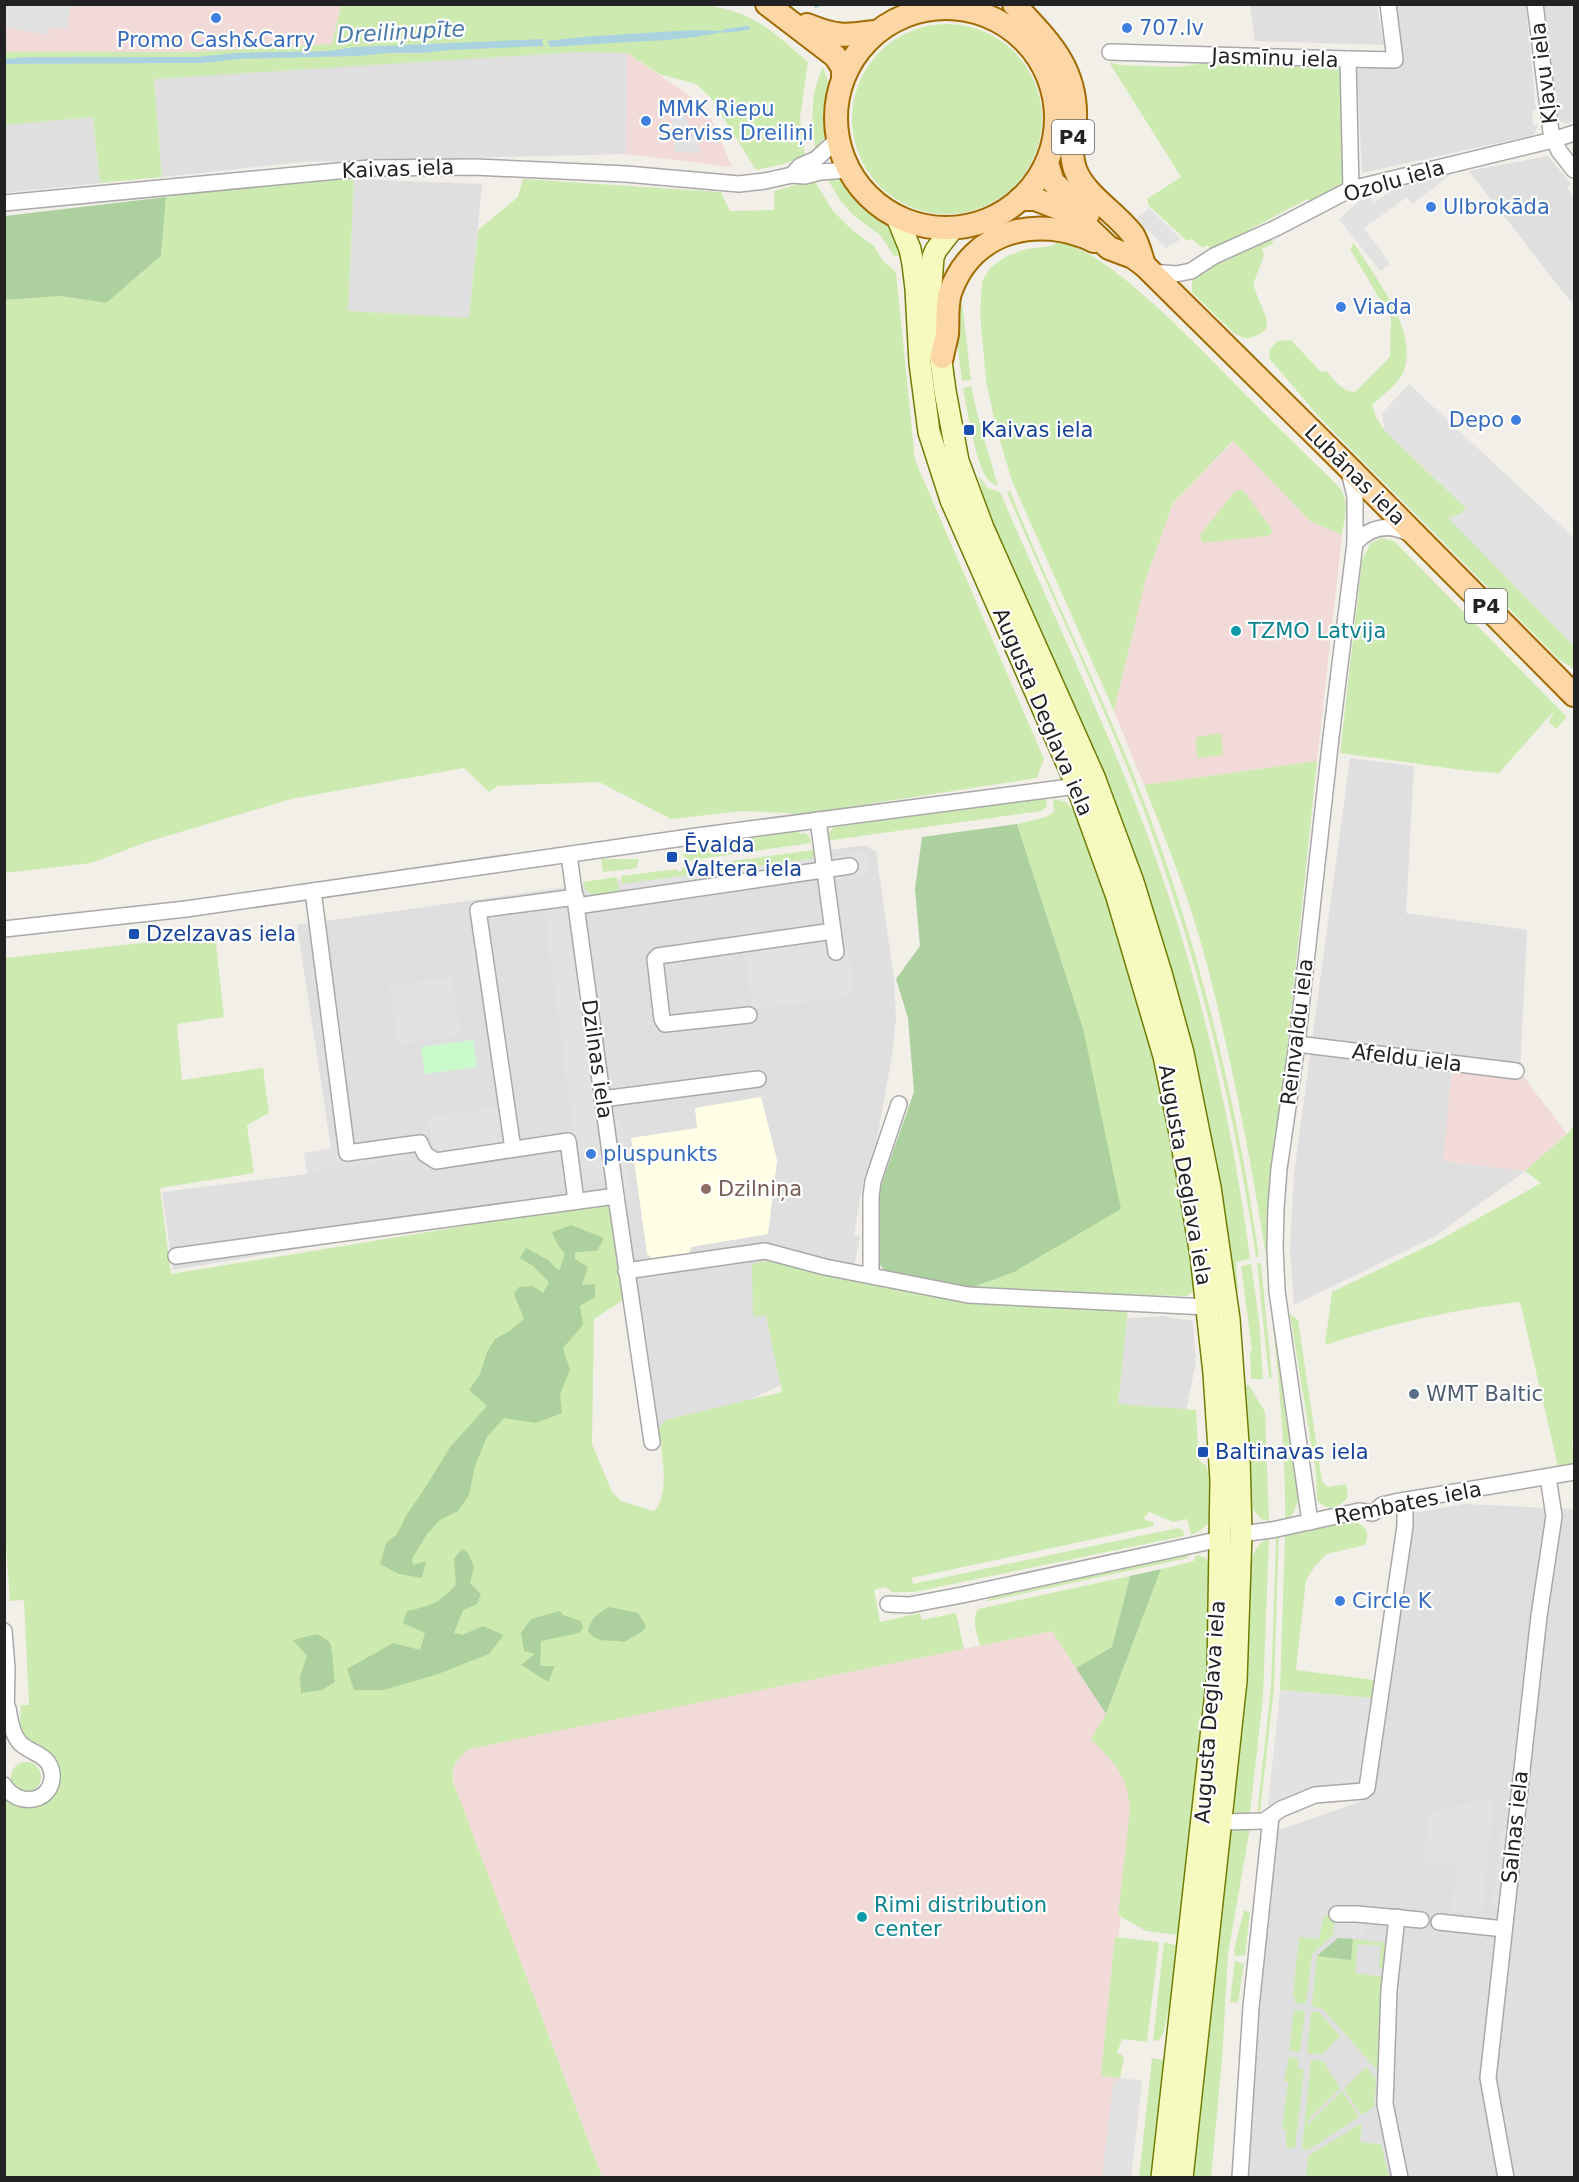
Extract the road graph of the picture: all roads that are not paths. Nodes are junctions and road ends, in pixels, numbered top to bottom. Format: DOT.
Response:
graph roads {
  1 [pos="1388,4"];
  2 [pos="1535,4"];
  3 [pos="946,6"];
  4 [pos="776,10"];
  5 [pos="1003,10"];
  6 [pos="875,32"];
  7 [pos="1110,52"];
  8 [pos="1348,59"];
  9 [pos="840,86"];
  10 [pos="1575,133"];
  11 [pos="838,139"];
  12 [pos="1054,140"];
  13 [pos="1553,140"];
  14 [pos="1047,163"];
  15 [pos="849,170"];
  16 [pos="1575,170"];
  17 [pos="792,175"];
  18 [pos="1351,189"];
  19 [pos="1020,199"];
  20 [pos="4,203"];
  21 [pos="897,217"];
  22 [pos="961,227"];
  23 [pos="1113,240"];
  24 [pos="1143,265"];
  25 [pos="1191,271"];
  26 [pos="1191,312"];
  27 [pos="942,357"];
  28 [pos="1347,465"];
  29 [pos="1418,537"];
  30 [pos="1355,543"];
  31 [pos="1565,675"];
  32 [pos="1575,695"];
  33 [pos="1077,786"];
  34 [pos="818,820"];
  35 [pos="569,855"];
  36 [pos="850,866"];
  37 [pos="825,870"];
  38 [pos="313,891"];
  39 [pos="576,902"];
  40 [pos="4,929"];
  41 [pos="833,931"];
  42 [pos="836,952"];
  43 [pos="748,1015"];
  44 [pos="1297,1044"];
  45 [pos="1516,1071"];
  46 [pos="758,1079"];
  47 [pos="602,1099"];
  48 [pos="899,1104"];
  49 [pos="513,1149"];
  50 [pos="616,1196"];
  51 [pos="576,1201"];
  52 [pos="176,1256"];
  53 [pos="627,1271"];
  54 [pos="871,1274"];
  55 [pos="1207,1307"];
  56 [pos="652,1442"];
  57 [pos="1575,1472"];
  58 [pos="1548,1477"];
  59 [pos="1405,1500"];
  60 [pos="1310,1522"];
  61 [pos="1231,1536"];
  62 [pos="888,1604"];
  63 [pos="4,1631"];
  64 [pos="1225,1700"];
  65 [pos="6,1715"];
  66 [pos="4,1785"];
  67 [pos="1271,1817"];
  68 [pos="1221,1822"];
  69 [pos="1337,1914"];
  70 [pos="1397,1917"];
  71 [pos="1421,1920"];
  72 [pos="1440,1922"];
  73 [pos="1504,1929"];
  74 [pos="1162,2178"];
  75 [pos="1182,2178"];
  76 [pos="1240,2178"];
  77 [pos="1400,2178"];
  78 [pos="1506,2178"];
  1 -- 8 [label="street"];
  2 -- 13 [label="street, Kļavu iela"];
  3 -- 5 [label="main road, P4"];
  3 -- 6 [label="main road, P4"];
  4 -- 6 [label="main road"];
  4 -- 9 [label="main road"];
  5 -- 12 [label="main road, P4"];
  5 -- 24 [label="main road, P4"];
  6 -- 9 [label="main road, P4"];
  7 -- 8 [label="street, Jasmīnu iela"];
  8 -- 18 [label="street, Jasmīnu iela"];
  9 -- 11 [label="main road, P4"];
  10 -- 13 [label="street, Ozolu iela"];
  11 -- 15 [label="main road, P4"];
  11 -- 17 [label="street, Kaivas iela"];
  12 -- 14 [label="main road, P4"];
  12 -- 23 [label="main road, Lubānas iela / P4"];
  13 -- 16 [label="street, Kļavu iela"];
  13 -- 18 [label="street, Ozolu iela"];
  14 -- 19 [label="main road, P4"];
  14 -- 23 [label="main road, Lubānas iela / P4"];
  15 -- 17 [label="street, Kaivas iela"];
  15 -- 21 [label="main road, P4"];
  17 -- 20 [label="street, Kaivas iela"];
  18 -- 25 [label="street, Ozolu iela"];
  19 -- 22 [label="main road, P4"];
  19 -- 23 [label="main road, Lubānas iela / P4"];
  21 -- 22 [label="main road, P4"];
  21 -- 33 [label="main road, Augusta Deglava iela"];
  22 -- 27 [label="main road, Augusta Deglava iela"];
  23 -- 24 [label="main road, Lubānas iela / P4"];
  23 -- 27 [label="main road"];
  24 -- 25 [label="street, Ozolu iela"];
  24 -- 26 [label="main road, Lubānas iela / P4"];
  25 -- 26 [label="street"];
  26 -- 28 [label="main road, Lubānas iela / P4"];
  27 -- 61 [label="main road, Augusta Deglava iela"];
  28 -- 29 [label="main road, Lubānas iela / P4"];
  28 -- 30 [label="street, Reinvaldu iela"];
  29 -- 30 [label="street"];
  29 -- 31 [label="main road, Lubānas iela / P4"];
  30 -- 44 [label="street, Reinvaldu iela"];
  31 -- 32 [label="main road, Lubānas iela / P4"];
  33 -- 34 [label="street"];
  33 -- 55 [label="main road, Augusta Deglava iela"];
  34 -- 35 [label="street"];
  34 -- 37 [label="street"];
  35 -- 38 [label="street"];
  35 -- 39 [label="street, Dzilnas iela"];
  36 -- 37 [label="street"];
  37 -- 39 [label="street"];
  37 -- 41 [label="street"];
  38 -- 40 [label="street"];
  38 -- 49 [label="street"];
  39 -- 47 [label="street, Dzilnas iela"];
  39 -- 49 [label="street"];
  41 -- 42 [label="street"];
  41 -- 43 [label="street"];
  44 -- 45 [label="street, Afeldu iela"];
  44 -- 60 [label="street, Reinvaldu iela"];
  46 -- 47 [label="street"];
  47 -- 50 [label="street, Dzilnas iela"];
  48 -- 54 [label="street"];
  49 -- 51 [label="street"];
  50 -- 51 [label="street"];
  50 -- 53 [label="street, Dzilnas iela"];
  51 -- 52 [label="street"];
  53 -- 54 [label="street"];
  53 -- 56 [label="street, Dzilnas iela"];
  54 -- 55 [label="street"];
  55 -- 61 [label="main road, Augusta Deglava iela"];
  57 -- 58 [label="street, Rembates iela"];
  58 -- 59 [label="street, Rembates iela"];
  58 -- 73 [label="street, Salnas iela"];
  59 -- 60 [label="street, Rembates iela"];
  59 -- 67 [label="street"];
  60 -- 61 [label="street, Rembates iela"];
  61 -- 62 [label="street, Rembates iela"];
  61 -- 64 [label="main road, Augusta Deglava iela"];
  63 -- 65 [label="street"];
  64 -- 68 [label="main road, Augusta Deglava iela"];
  64 -- 74 [label="main road, Augusta Deglava iela"];
  65 -- 66 [label="street"];
  67 -- 68 [label="street"];
  67 -- 76 [label="street"];
  68 -- 75 [label="main road, Augusta Deglava iela"];
  69 -- 70 [label="street"];
  70 -- 71 [label="street"];
  70 -- 77 [label="street"];
  72 -- 73 [label="street"];
  73 -- 78 [label="street, Salnas iela"];
}
